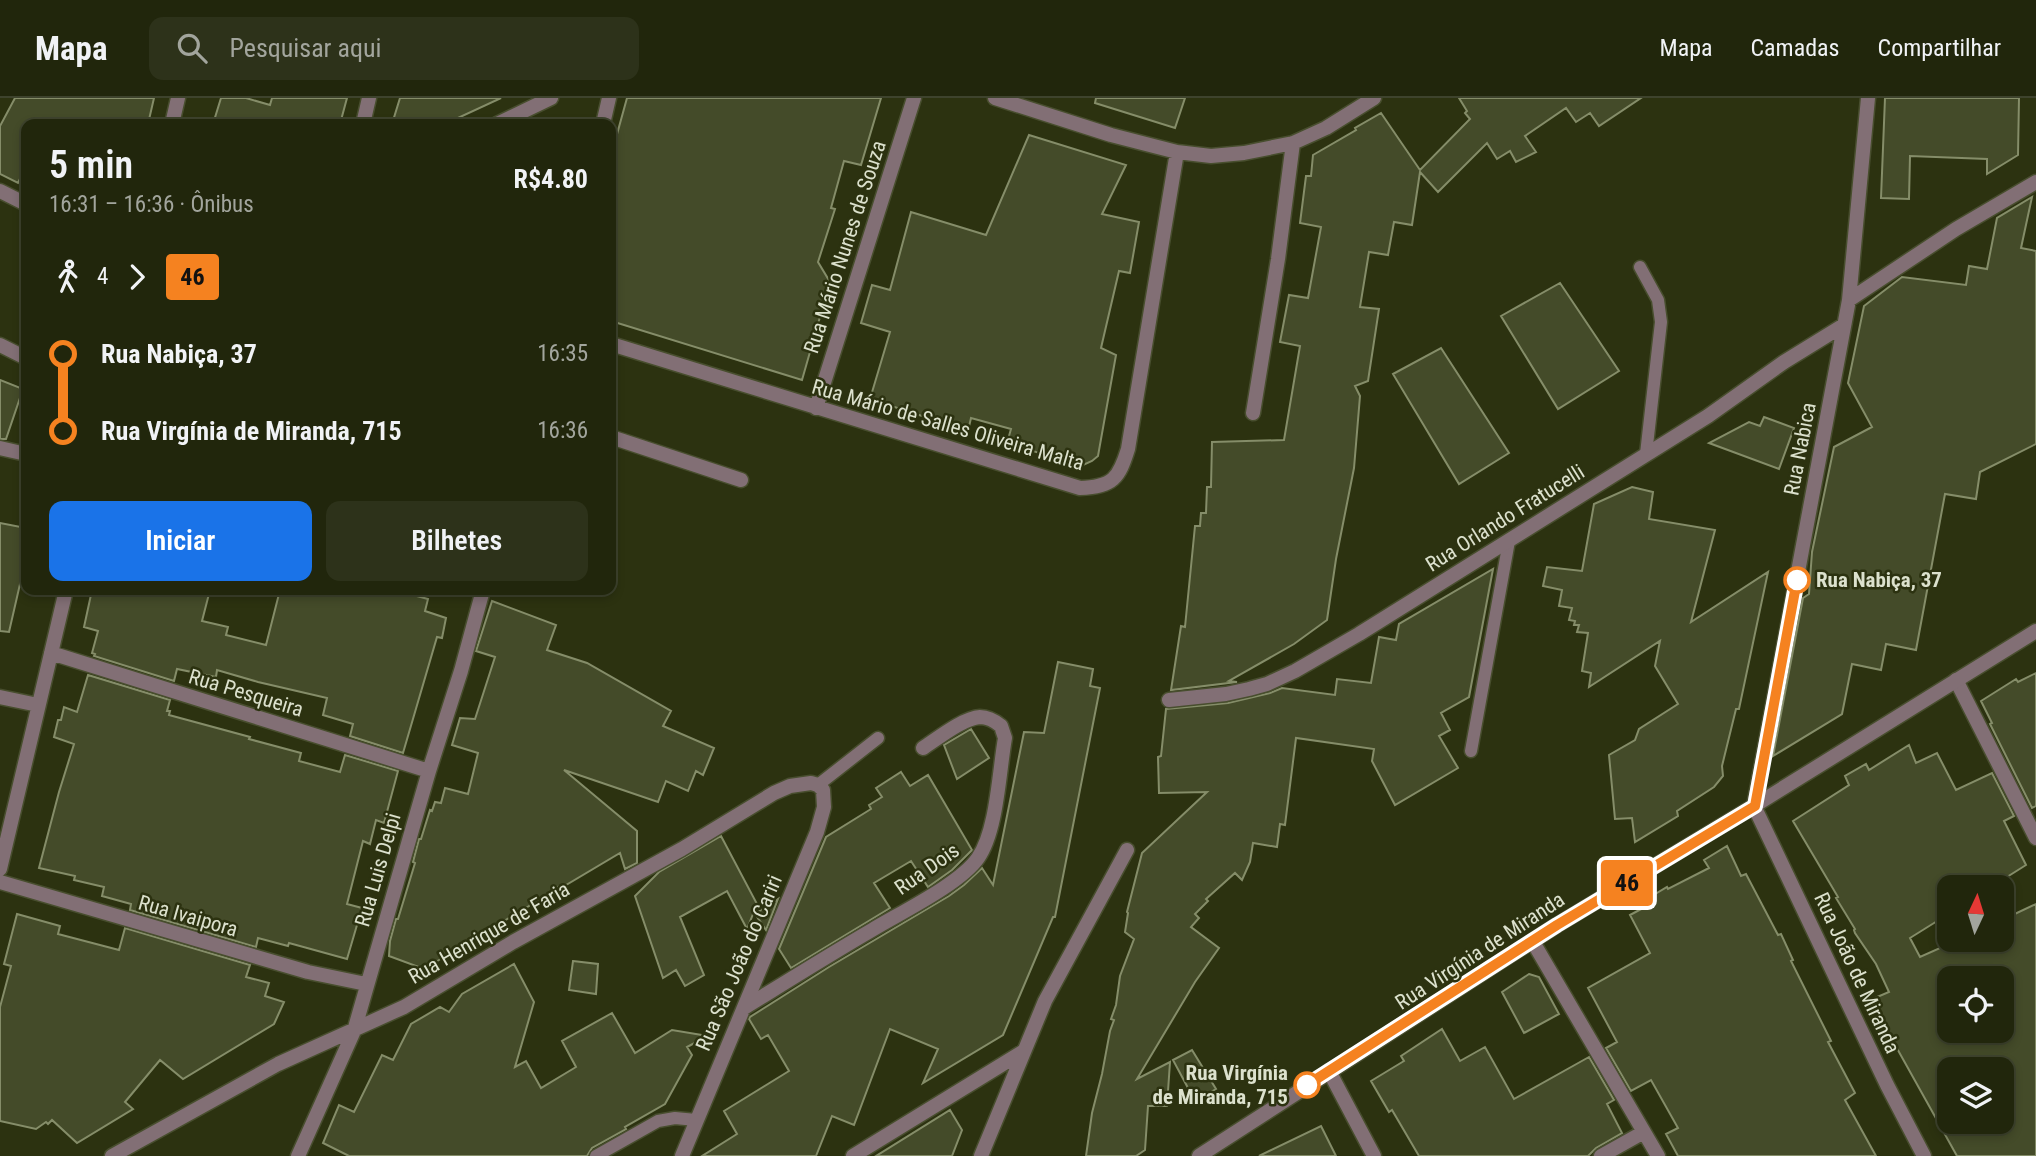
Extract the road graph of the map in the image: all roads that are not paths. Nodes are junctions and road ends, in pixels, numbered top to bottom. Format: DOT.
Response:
graph roads {
  1 [pos="178,98"];
  2 [pos="369,98"];
  3 [pos="551,98"];
  4 [pos="609,98"];
  5 [pos="914,98"];
  6 [pos="995,98"];
  7 [pos="1374,98"];
  8 [pos="1868,98"];
  9 [pos="173,119"];
  10 [pos="364,119"];
  11 [pos="508,119"];
  12 [pos="604,119"];
  13 [pos="1293,143"];
  14 [pos="1177,152"];
  15 [pos="2036,182"];
  16 [pos="0,191"];
  17 [pos="21,202"];
  18 [pos="1640,267"];
  19 [pos="1849,300"];
  20 [pos="1844,325"];
  21 [pos="0,345"];
  22 [pos="616,346"];
  23 [pos="21,356"];
  24 [pos="816,408"];
  25 [pos="1253,413"];
  26 [pos="616,439"];
  27 [pos="0,448"];
  28 [pos="21,453"];
  29 [pos="1646,454"];
  30 [pos="741,480"];
  31 [pos="1509,541"];
  32 [pos="65,595"];
  33 [pos="482,595"];
  34 [pos="2036,631"];
  35 [pos="51,653"];
  36 [pos="1956,680"];
  37 [pos="0,697"];
  38 [pos="1169,700"];
  39 [pos="38,705"];
  40 [pos="878,738"];
  41 [pos="923,748"];
  42 [pos="1471,751"];
  43 [pos="429,771"];
  44 [pos="818,785"];
  45 [pos="1755,806"];
  46 [pos="2036,838"];
  47 [pos="1127,850"];
  48 [pos="0,869"];
  49 [pos="0,882"];
  50 [pos="1533,942"];
  51 [pos="366,984"];
  52 [pos="744,1008"];
  53 [pos="354,1031"];
  54 [pos="1024,1051"];
  55 [pos="1329,1071"];
  56 [pos="696,1120"];
  57 [pos="1644,1132"];
  58 [pos="112,1156"];
  59 [pos="298,1156"];
  60 [pos="596,1156"];
  61 [pos="682,1156"];
  62 [pos="853,1156"];
  63 [pos="981,1156"];
  64 [pos="1199,1156"];
  65 [pos="1374,1156"];
  66 [pos="1601,1156"];
  67 [pos="1658,1156"];
  68 [pos="1924,1156"];
  1 -- 9 [label="street"];
  2 -- 10 [label="street"];
  3 -- 11 [label="street"];
  4 -- 12 [label="street"];
  5 -- 24 [label="street, Rua Mário Nunes de Souza"];
  6 -- 14 [label="street"];
  7 -- 13 [label="street"];
  8 -- 19 [label="street, Rua Nabica"];
  13 -- 14 [label="street"];
  13 -- 25 [label="street"];
  14 -- 24 [label="street, Rua Mário de Salles Oliveira Malta"];
  15 -- 19 [label="street"];
  16 -- 17 [label="street"];
  18 -- 29 [label="lane"];
  19 -- 20 [label="street, Rua Nabica"];
  20 -- 29 [label="street, Rua Orlando Fratucelli"];
  20 -- 45 [label="street, Rua Nabica"];
  21 -- 23 [label="street"];
  22 -- 24 [label="street, Rua Mário de Salles Oliveira Malta"];
  26 -- 30 [label="street"];
  27 -- 28 [label="street"];
  29 -- 31 [label="street, Rua Orlando Fratucelli"];
  31 -- 38 [label="street, Rua Orlando Fratucelli"];
  31 -- 42 [label="lane"];
  32 -- 35 [label="street"];
  33 -- 43 [label="street, Rua Luis Delpi"];
  34 -- 36 [label="street, Rua Virgínia de Miranda"];
  35 -- 39 [label="street"];
  35 -- 43 [label="street, Rua Pesqueira"];
  36 -- 45 [label="street, Rua Virgínia de Miranda"];
  36 -- 46 [label="street"];
  37 -- 39 [label="street"];
  39 -- 48 [label="street"];
  40 -- 44 [label="lane"];
  41 -- 52 [label="street, Rua Dois"];
  43 -- 51 [label="street, Rua Luis Delpi"];
  44 -- 52 [label="street, Rua São João do Cariri"];
  44 -- 53 [label="street, Rua Henrique de Faria"];
  45 -- 50 [label="street, Rua Virgínia de Miranda"];
  45 -- 68 [label="street, Rua João de Miranda"];
  47 -- 54 [label="street"];
  49 -- 51 [label="street, Rua Ivaipora"];
  50 -- 55 [label="street, Rua Virgínia de Miranda"];
  50 -- 57 [label="street"];
  51 -- 53 [label="street, Rua Luis Delpi"];
  52 -- 56 [label="street, Rua São João do Cariri"];
  53 -- 58 [label="street, Rua Henrique de Faria"];
  53 -- 59 [label="street, Rua Luis Delpi"];
  54 -- 62 [label="street"];
  54 -- 63 [label="street"];
  55 -- 64 [label="street, Rua Virgínia de Miranda"];
  55 -- 65 [label="street"];
  56 -- 60 [label="lane"];
  56 -- 61 [label="street, Rua São João do Cariri"];
  57 -- 66 [label="street"];
  57 -- 67 [label="street"];
}
